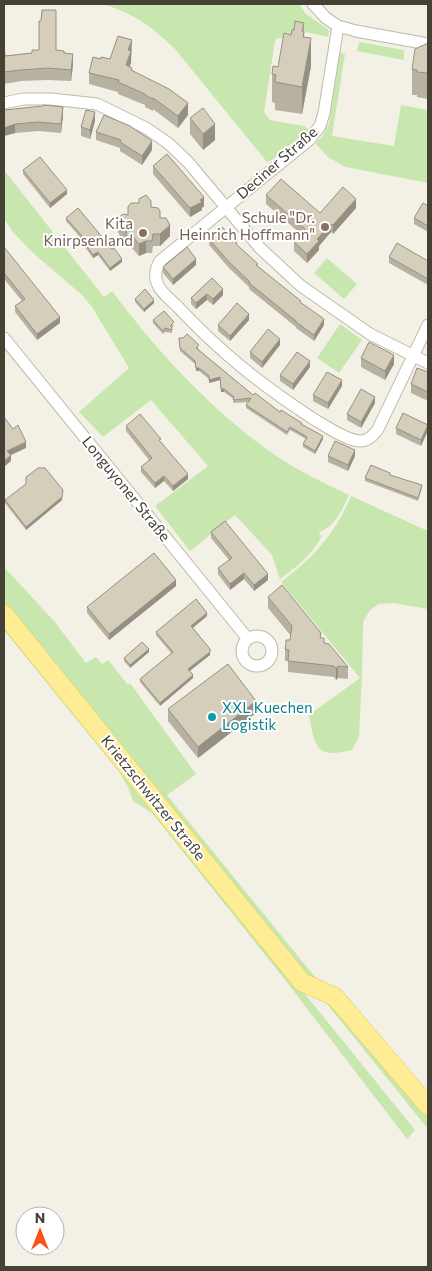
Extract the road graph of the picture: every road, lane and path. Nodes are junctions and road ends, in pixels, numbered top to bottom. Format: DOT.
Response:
graph roads {
  1 [pos="313,4"];
  2 [pos="338,26"];
  3 [pos="428,44"];
  4 [pos="4,103"];
  5 [pos="225,208"];
  6 [pos="428,325"];
  7 [pos="4,338"];
  8 [pos="413,356"];
  9 [pos="428,363"];
  10 [pos="4,614"];
  11 [pos="248,639"];
  12 [pos="428,1106"];
  1 -- 2 [label="street"];
  2 -- 3 [label="street"];
  2 -- 5 [label="street, Deciner Straße"];
  4 -- 5 [label="street"];
  5 -- 8 [label="street"];
  5 -- 8 [label="street, Deciner Straße"];
  6 -- 8 [label="street"];
  7 -- 11 [label="street, Longuyoner Straße"];
  8 -- 9 [label="street"];
  10 -- 12 [label="main road, Krietzschwitzer Straße"];
}
